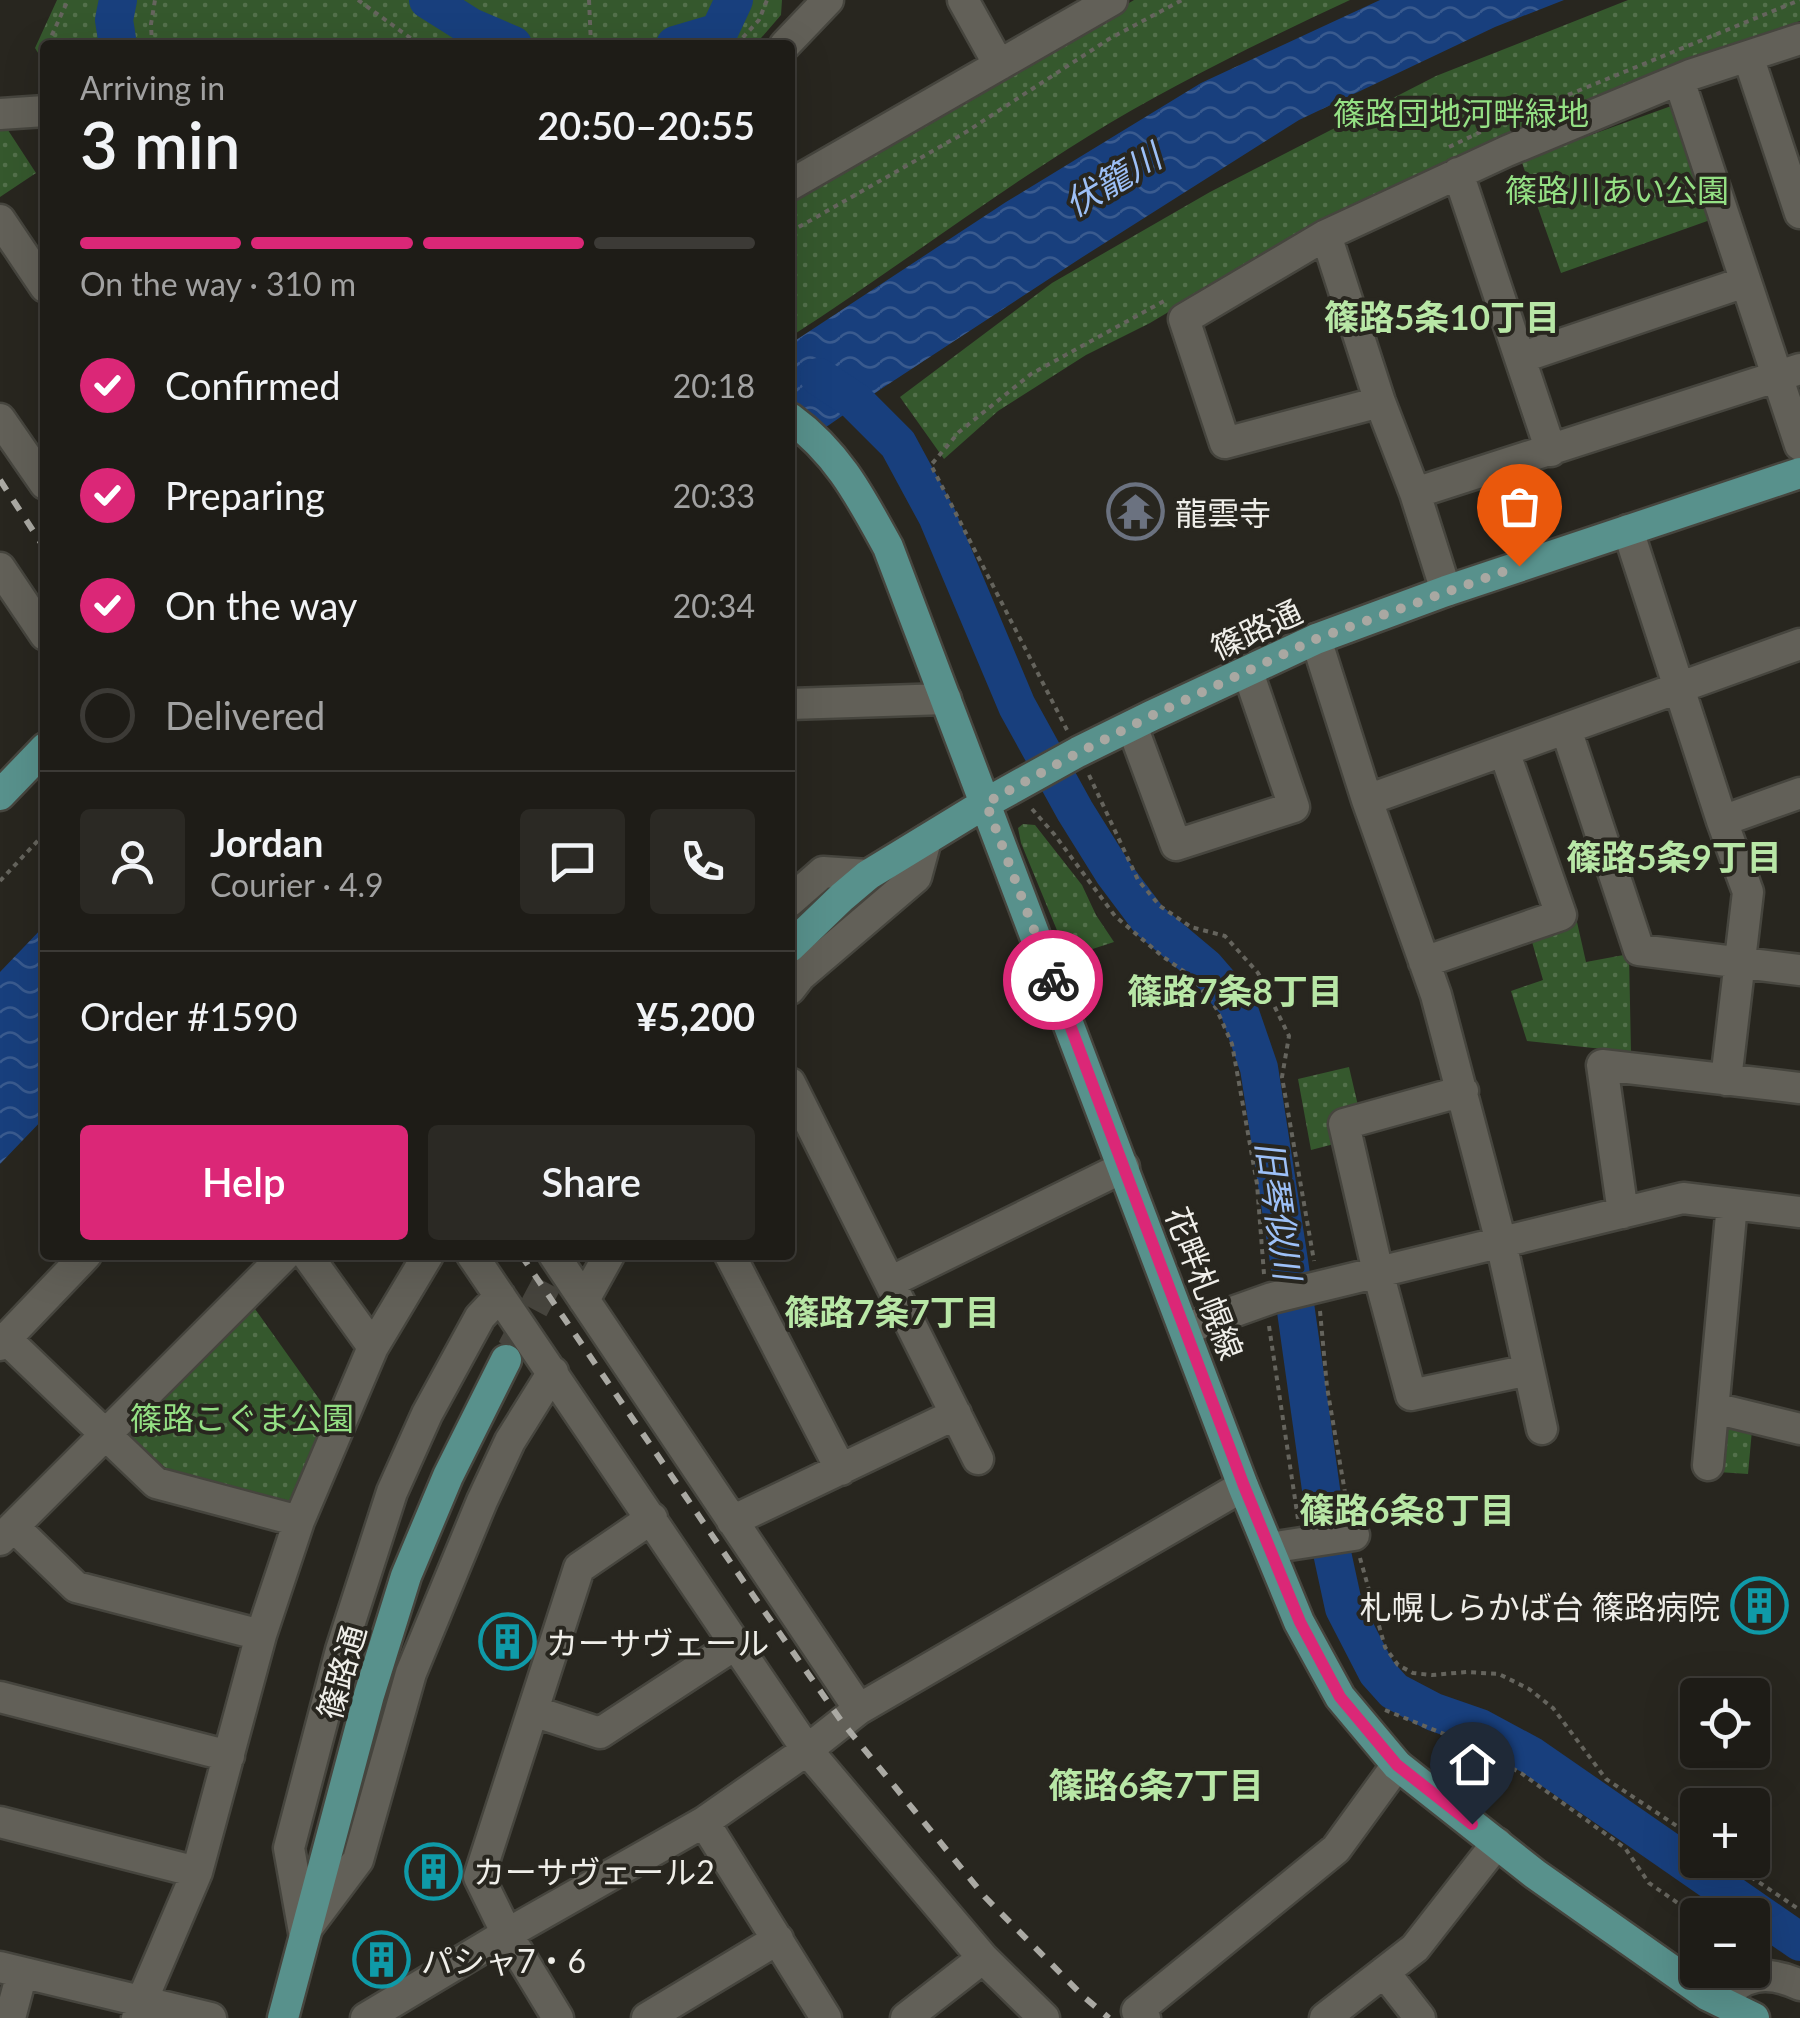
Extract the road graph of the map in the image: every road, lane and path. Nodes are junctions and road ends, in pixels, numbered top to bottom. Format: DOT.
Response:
graph roads {
  1 [pos="68,0"];
  2 [pos="155,0"];
  3 [pos="358,0"];
  4 [pos="589,0"];
  5 [pos="767,0"];
  6 [pos="828,0"];
  7 [pos="963,0"];
  8 [pos="1112,0"];
  9 [pos="1182,0"];
  10 [pos="1800,0"];
  11 [pos="1800,38"];
  12 [pos="52,40"];
  13 [pos="152,40"];
  14 [pos="413,40"];
  15 [pos="591,40"];
  16 [pos="741,40"];
  17 [pos="790,40"];
  18 [pos="1748,56"];
  19 [pos="1000,65"];
  20 [pos="1679,80"];
  21 [pos="40,112"];
  22 [pos="0,114"];
  23 [pos="1453,161"];
  24 [pos="795,182"];
  25 [pos="1800,213"];
  26 [pos="0,220"];
  27 [pos="795,229"];
  28 [pos="1326,235"];
  29 [pos="40,280"];
  30 [pos="1745,282"];
  31 [pos="1176,294"];
  32 [pos="1520,358"];
  33 [pos="1788,373"];
  34 [pos="1380,402"];
  35 [pos="0,419"];
  36 [pos="795,422"];
  37 [pos="1800,446"];
  38 [pos="1551,451"];
  39 [pos="40,470"];
  40 [pos="1800,473"];
  41 [pos="1414,494"];
  42 [pos="1628,530"];
  43 [pos="0,568"];
  44 [pos="1446,590"];
  45 [pos="40,628"];
  46 [pos="1316,639"];
  47 [pos="1800,644"];
  48 [pos="1248,672"];
  49 [pos="1679,686"];
  50 [pos="946,699"];
  51 [pos="795,704"];
  52 [pos="1132,726"];
  53 [pos="1566,729"];
  54 [pos="1504,751"];
  55 [pos="40,753"];
  56 [pos="1075,754"];
  57 [pos="1800,793"];
  58 [pos="1031,794"];
  59 [pos="0,795"];
  60 [pos="1367,800"];
  61 [pos="986,803"];
  62 [pos="1722,820"];
  63 [pos="40,838"];
  64 [pos="926,840"];
  65 [pos="868,876"];
  66 [pos="0,880"];
  67 [pos="795,896"];
  68 [pos="795,941"];
  69 [pos="1424,962"];
  70 [pos="1740,962"];
  71 [pos="1800,970"];
  72 [pos="795,982"];
  73 [pos="1726,1080"];
  74 [pos="1800,1088"];
  75 [pos="1463,1091"];
  76 [pos="795,1093"];
  77 [pos="1124,1167"];
  78 [pos="1732,1204"];
  79 [pos="1800,1212"];
  80 [pos="1623,1213"];
  81 [pos="1501,1242"];
  82 [pos="81,1260"];
  83 [pos="281,1260"];
  84 [pos="311,1260"];
  85 [pos="425,1260"];
  86 [pos="475,1260"];
  87 [pos="557,1260"];
  88 [pos="606,1260"];
  89 [pos="733,1260"];
  90 [pos="1378,1272"];
  91 [pos="890,1282"];
  92 [pos="1315,1287"];
  93 [pos="500,1296"];
  94 [pos="584,1300"];
  95 [pos="1268,1300"];
  96 [pos="1185,1329"];
  97 [pos="3,1342"];
  98 [pos="373,1347"];
  99 [pos="506,1360"];
  100 [pos="548,1365"];
  101 [pos="1529,1370"];
  102 [pos="1714,1408"];
  103 [pos="956,1414"];
  104 [pos="1542,1429"];
  105 [pos="1800,1429"];
  106 [pos="104,1436"];
  107 [pos="978,1459"];
  108 [pos="1708,1465"];
  109 [pos="841,1470"];
  110 [pos="1244,1486"];
  111 [pos="652,1518"];
  112 [pos="299,1521"];
  113 [pos="732,1522"];
  114 [pos="7,1534"];
  115 [pos="1354,1535"];
  116 [pos="1305,1543"];
  117 [pos="1269,1548"];
  118 [pos="261,1635"];
  119 [pos="736,1644"];
  120 [pos="0,1697"];
  121 [pos="1379,1708"];
  122 [pos="859,1710"];
  123 [pos="533,1712"];
  124 [pos="807,1750"];
  125 [pos="229,1756"];
  126 [pos="1397,1765"];
  127 [pos="0,1822"];
  128 [pos="704,1822"];
  129 [pos="1680,1828"];
  130 [pos="1497,1843"];
  131 [pos="197,1872"];
  132 [pos="1753,1878"];
  133 [pos="1680,1905"];
  134 [pos="1800,1910"];
  135 [pos="304,1932"];
  136 [pos="507,1934"];
  137 [pos="778,1940"];
  138 [pos="983,1958"];
  139 [pos="11,1970"];
  140 [pos="1384,1972"];
  141 [pos="1800,1985"];
  142 [pos="1720,2002"];
  143 [pos="139,2010"];
  144 [pos="10,2018"];
  145 [pos="210,2018"];
  146 [pos="283,2018"];
  147 [pos="366,2018"];
  148 [pos="558,2018"];
  149 [pos="647,2018"];
  150 [pos="826,2018"];
  151 [pos="906,2018"];
  152 [pos="1044,2018"];
  153 [pos="1146,2018"];
  154 [pos="1325,2018"];
  155 [pos="1420,2018"];
  156 [pos="1754,2018"];
  1 -- 12 [label="path"];
  2 -- 13 [label="path"];
  3 -- 14 [label="path"];
  4 -- 15 [label="path"];
  5 -- 16 [label="path"];
  6 -- 17 [label="street"];
  7 -- 19 [label="street"];
  8 -- 19 [label="street"];
  9 -- 27 [label="path"];
  10 -- 23 [label="path"];
  11 -- 18 [label="street"];
  18 -- 20 [label="street"];
  18 -- 25 [label="street"];
  19 -- 24 [label="street"];
  20 -- 23 [label="street"];
  20 -- 30 [label="street"];
  21 -- 22 [label="street"];
  23 -- 28 [label="street"];
  23 -- 32 [label="street"];
  26 -- 29 [label="street"];
  28 -- 34 [label="street"];
  28 -- 34 [label="street"];
  30 -- 32 [label="street"];
  30 -- 33 [label="street"];
  31 -- 56 [label="path"];
  32 -- 38 [label="street"];
  33 -- 37 [label="street"];
  33 -- 38 [label="street"];
  34 -- 41 [label="street"];
  35 -- 39 [label="street"];
  36 -- 50 [label="main road, 花畔札幌線"];
  38 -- 41 [label="street"];
  40 -- 42 [label="main road, 篠路通"];
  41 -- 44 [label="street"];
  42 -- 44 [label="main road, 篠路通"];
  42 -- 49 [label="street"];
  43 -- 45 [label="street"];
  44 -- 46 [label="main road, 篠路通"];
  46 -- 48 [label="main road, 篠路通"];
  46 -- 60 [label="street"];
  47 -- 49 [label="street"];
  48 -- 52 [label="main road, 篠路通"];
  48 -- 52 [label="street"];
  49 -- 53 [label="street"];
  49 -- 62 [label="street"];
  50 -- 51 [label="street"];
  50 -- 61 [label="main road, 花畔札幌線"];
  52 -- 56 [label="main road, 篠路通"];
  53 -- 54 [label="street"];
  53 -- 70 [label="street"];
  54 -- 60 [label="street"];
  54 -- 69 [label="street"];
  55 -- 59 [label="main road"];
  56 -- 58 [label="main road, 篠路通"];
  56 -- 92 [label="path"];
  57 -- 62 [label="street"];
  58 -- 61 [label="main road, 篠路通"];
  58 -- 95 [label="path"];
  60 -- 69 [label="street"];
  61 -- 64 [label="main road, 篠路通"];
  61 -- 77 [label="main road, 花畔札幌線"];
  62 -- 70 [label="street"];
  63 -- 66 [label="path"];
  64 -- 65 [label="main road, 篠路通"];
  64 -- 72 [label="street"];
  65 -- 67 [label="street"];
  65 -- 68 [label="main road, 篠路通"];
  69 -- 75 [label="street"];
  70 -- 71 [label="street"];
  70 -- 73 [label="street"];
  73 -- 74 [label="street"];
  73 -- 80 [label="street"];
  75 -- 81 [label="street"];
  75 -- 90 [label="street"];
  76 -- 91 [label="street"];
  77 -- 91 [label="street"];
  77 -- 96 [label="main road, 花畔札幌線"];
  78 -- 79 [label="street"];
  78 -- 80 [label="street"];
  78 -- 102 [label="street"];
  80 -- 81 [label="street"];
  81 -- 90 [label="street"];
  81 -- 101 [label="street"];
  82 -- 97 [label="street"];
  83 -- 106 [label="street"];
  84 -- 98 [label="street"];
  85 -- 98 [label="street"];
  86 -- 93 [label="street"];
  87 -- 94 [label="street"];
  88 -- 94 [label="street"];
  89 -- 109 [label="street"];
  90 -- 92 [label="street"];
  90 -- 101 [label="street"];
  91 -- 103 [label="street"];
  92 -- 95 [label="street"];
  92 -- 115 [label="path"];
  93 -- 100 [label="street"];
  93 -- 135 [label="street"];
  94 -- 113 [label="street"];
  95 -- 96 [label="street"];
  95 -- 116 [label="path"];
  96 -- 110 [label="main road, 花畔札幌線"];
  97 -- 106 [label="street"];
  98 -- 112 [label="street"];
  99 -- 135 [label="main road, 篠路通"];
  100 -- 111 [label="street"];
  100 -- 135 [label="street"];
  101 -- 104 [label="street"];
  102 -- 105 [label="street"];
  102 -- 108 [label="street"];
  103 -- 107 [label="street"];
  103 -- 109 [label="street"];
  106 -- 112 [label="street"];
  106 -- 114 [label="street"];
  109 -- 113 [label="street"];
  110 -- 117 [label="main road, 花畔札幌線"];
  110 -- 122 [label="street"];
  111 -- 119 [label="street"];
  111 -- 123 [label="street"];
  112 -- 118 [label="street"];
  113 -- 122 [label="street"];
  114 -- 118 [label="street"];
  115 -- 116 [label="street"];
  115 -- 129 [label="path"];
  116 -- 117 [label="street"];
  117 -- 126 [label="main road, 花畔札幌線"];
  118 -- 125 [label="street"];
  119 -- 123 [label="street"];
  119 -- 124 [label="street"];
  120 -- 125 [label="street"];
  121 -- 133 [label="path"];
  122 -- 124 [label="street"];
  123 -- 136 [label="street"];
  124 -- 128 [label="street"];
  124 -- 138 [label="street"];
  125 -- 131 [label="street"];
  126 -- 130 [label="main road, 花畔札幌線"];
  126 -- 153 [label="street"];
  127 -- 131 [label="street"];
  128 -- 136 [label="street"];
  128 -- 137 [label="street"];
  130 -- 140 [label="street"];
  130 -- 142 [label="main road, 花畔札幌線"];
  131 -- 143 [label="street"];
  132 -- 134 [label="path"];
  135 -- 146 [label="main road, 篠路通"];
  136 -- 147 [label="street"];
  136 -- 148 [label="street"];
  137 -- 149 [label="street"];
  137 -- 150 [label="street"];
  138 -- 151 [label="street"];
  138 -- 152 [label="street"];
  139 -- 143 [label="street"];
  139 -- 144 [label="street"];
  140 -- 154 [label="street"];
  140 -- 155 [label="street"];
  141 -- 142 [label="street"];
  142 -- 156 [label="main road, 花畔札幌線"];
  143 -- 145 [label="street"];
}
